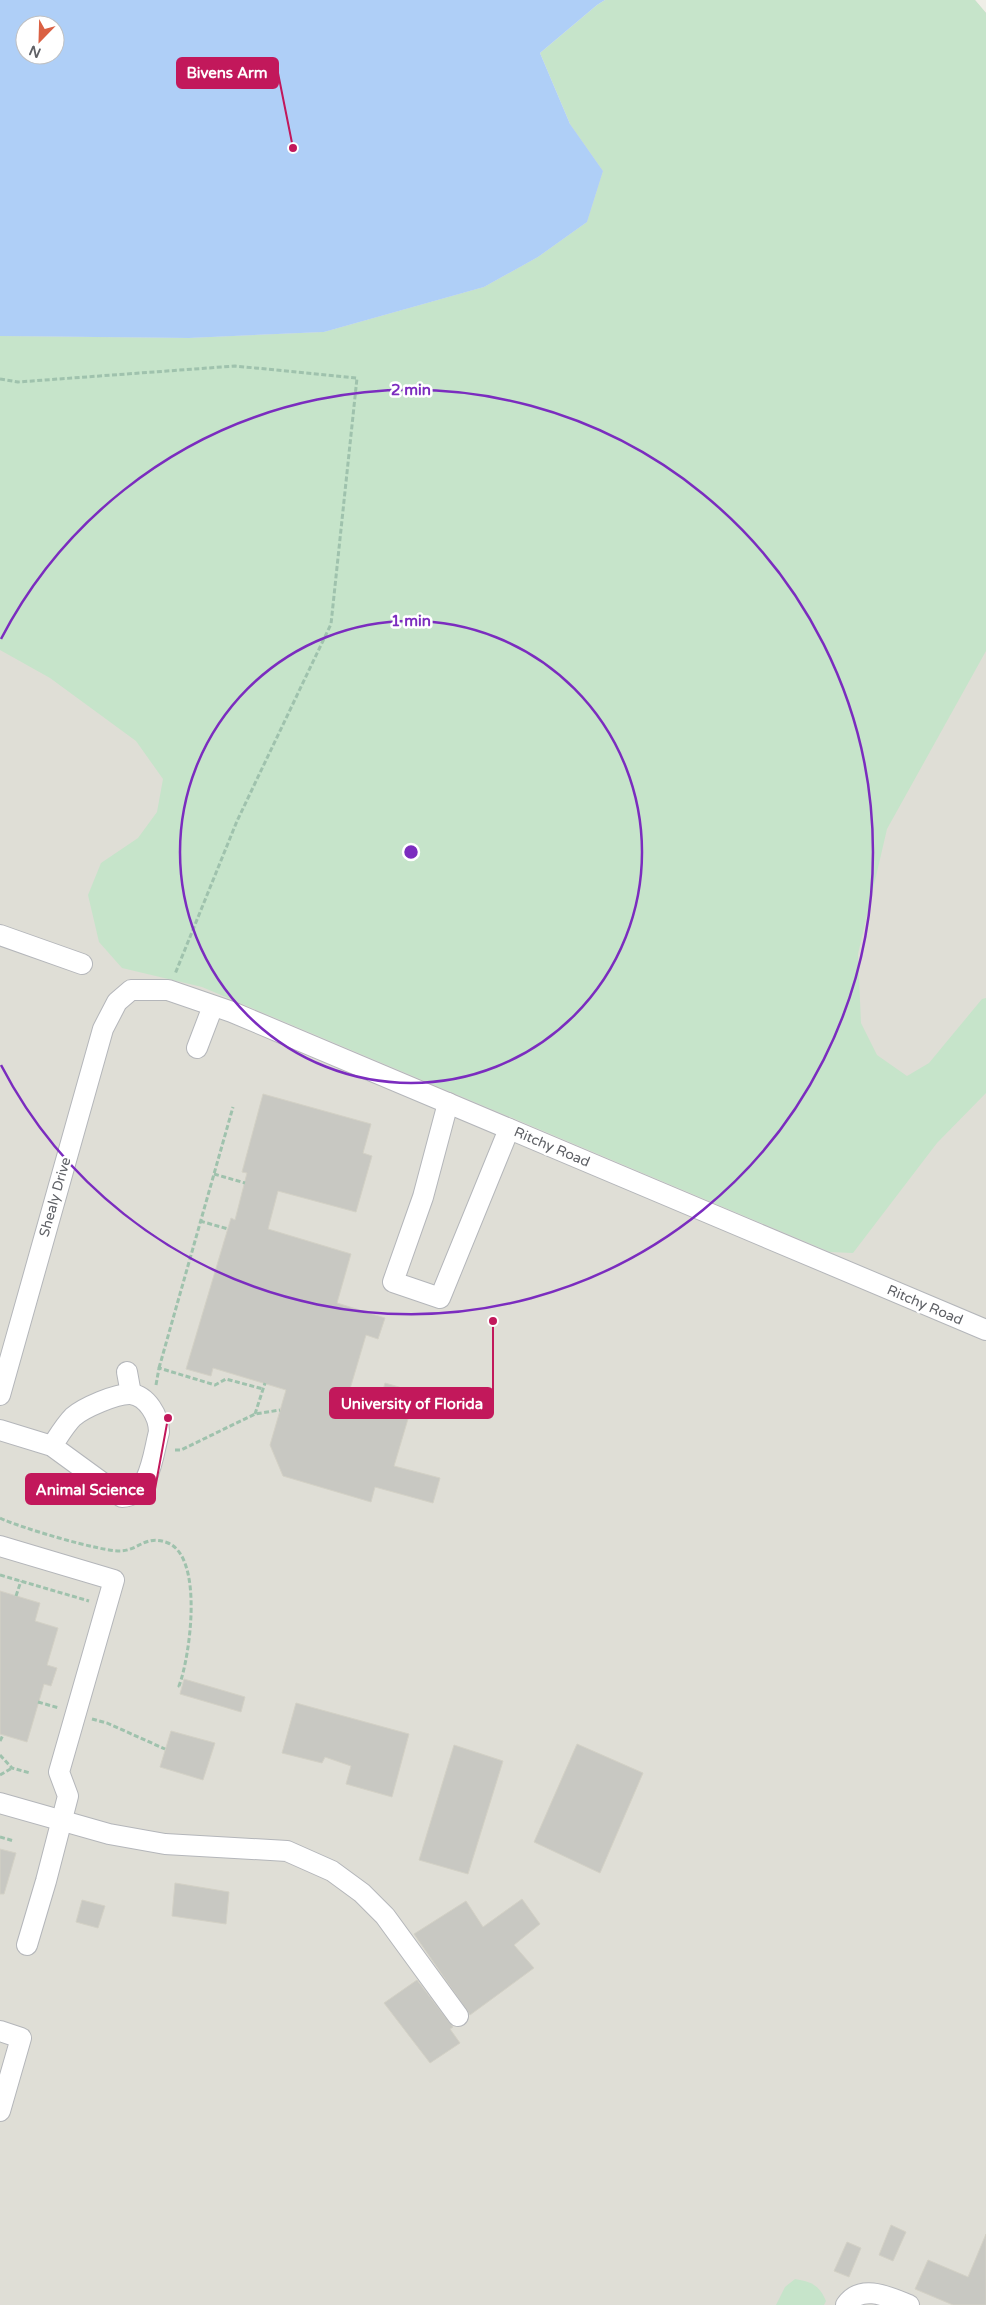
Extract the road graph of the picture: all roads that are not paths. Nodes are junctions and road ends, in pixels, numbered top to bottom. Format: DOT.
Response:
graph roads {
  1 [pos="0,935"];
  2 [pos="82,964"];
  3 [pos="117,1002"];
  4 [pos="213,1006"];
  5 [pos="197,1048"];
  6 [pos="448,1103"];
  7 [pos="509,1129"];
  8 [pos="986,1330"];
  9 [pos="4,1362"];
  10 [pos="127,1372"];
  11 [pos="131,1394"];
  12 [pos="0,1395"];
  13 [pos="0,1430"];
  14 [pos="52,1446"];
  15 [pos="0,1546"];
  16 [pos="0,1803"];
  17 [pos="62,1821"];
  18 [pos="27,1944"];
  19 [pos="458,2016"];
  20 [pos="0,2031"];
  21 [pos="3,2088"];
  22 [pos="0,2111"];
  23 [pos="846,2305"];
  24 [pos="909,2305"];
  1 -- 2 [label="street"];
  3 -- 4 [label="street, Ritchy Road"];
  3 -- 9 [label="street, Shealy Drive"];
  4 -- 5 [label="street"];
  4 -- 6 [label="street, Ritchy Road"];
  6 -- 7 [label="street, Ritchy Road"];
  6 -- 7 [label="street"];
  7 -- 8 [label="street, Ritchy Road"];
  9 -- 12 [label="street, Shealy Drive"];
  10 -- 11 [label="street"];
  11 -- 14 [label="street"];
  11 -- 14 [label="street"];
  13 -- 14 [label="street"];
  15 -- 17 [label="street"];
  16 -- 17 [label="street"];
  17 -- 18 [label="street"];
  17 -- 19 [label="street"];
  20 -- 21 [label="street"];
  21 -- 22 [label="street"];
  23 -- 24 [label="street"];
}
